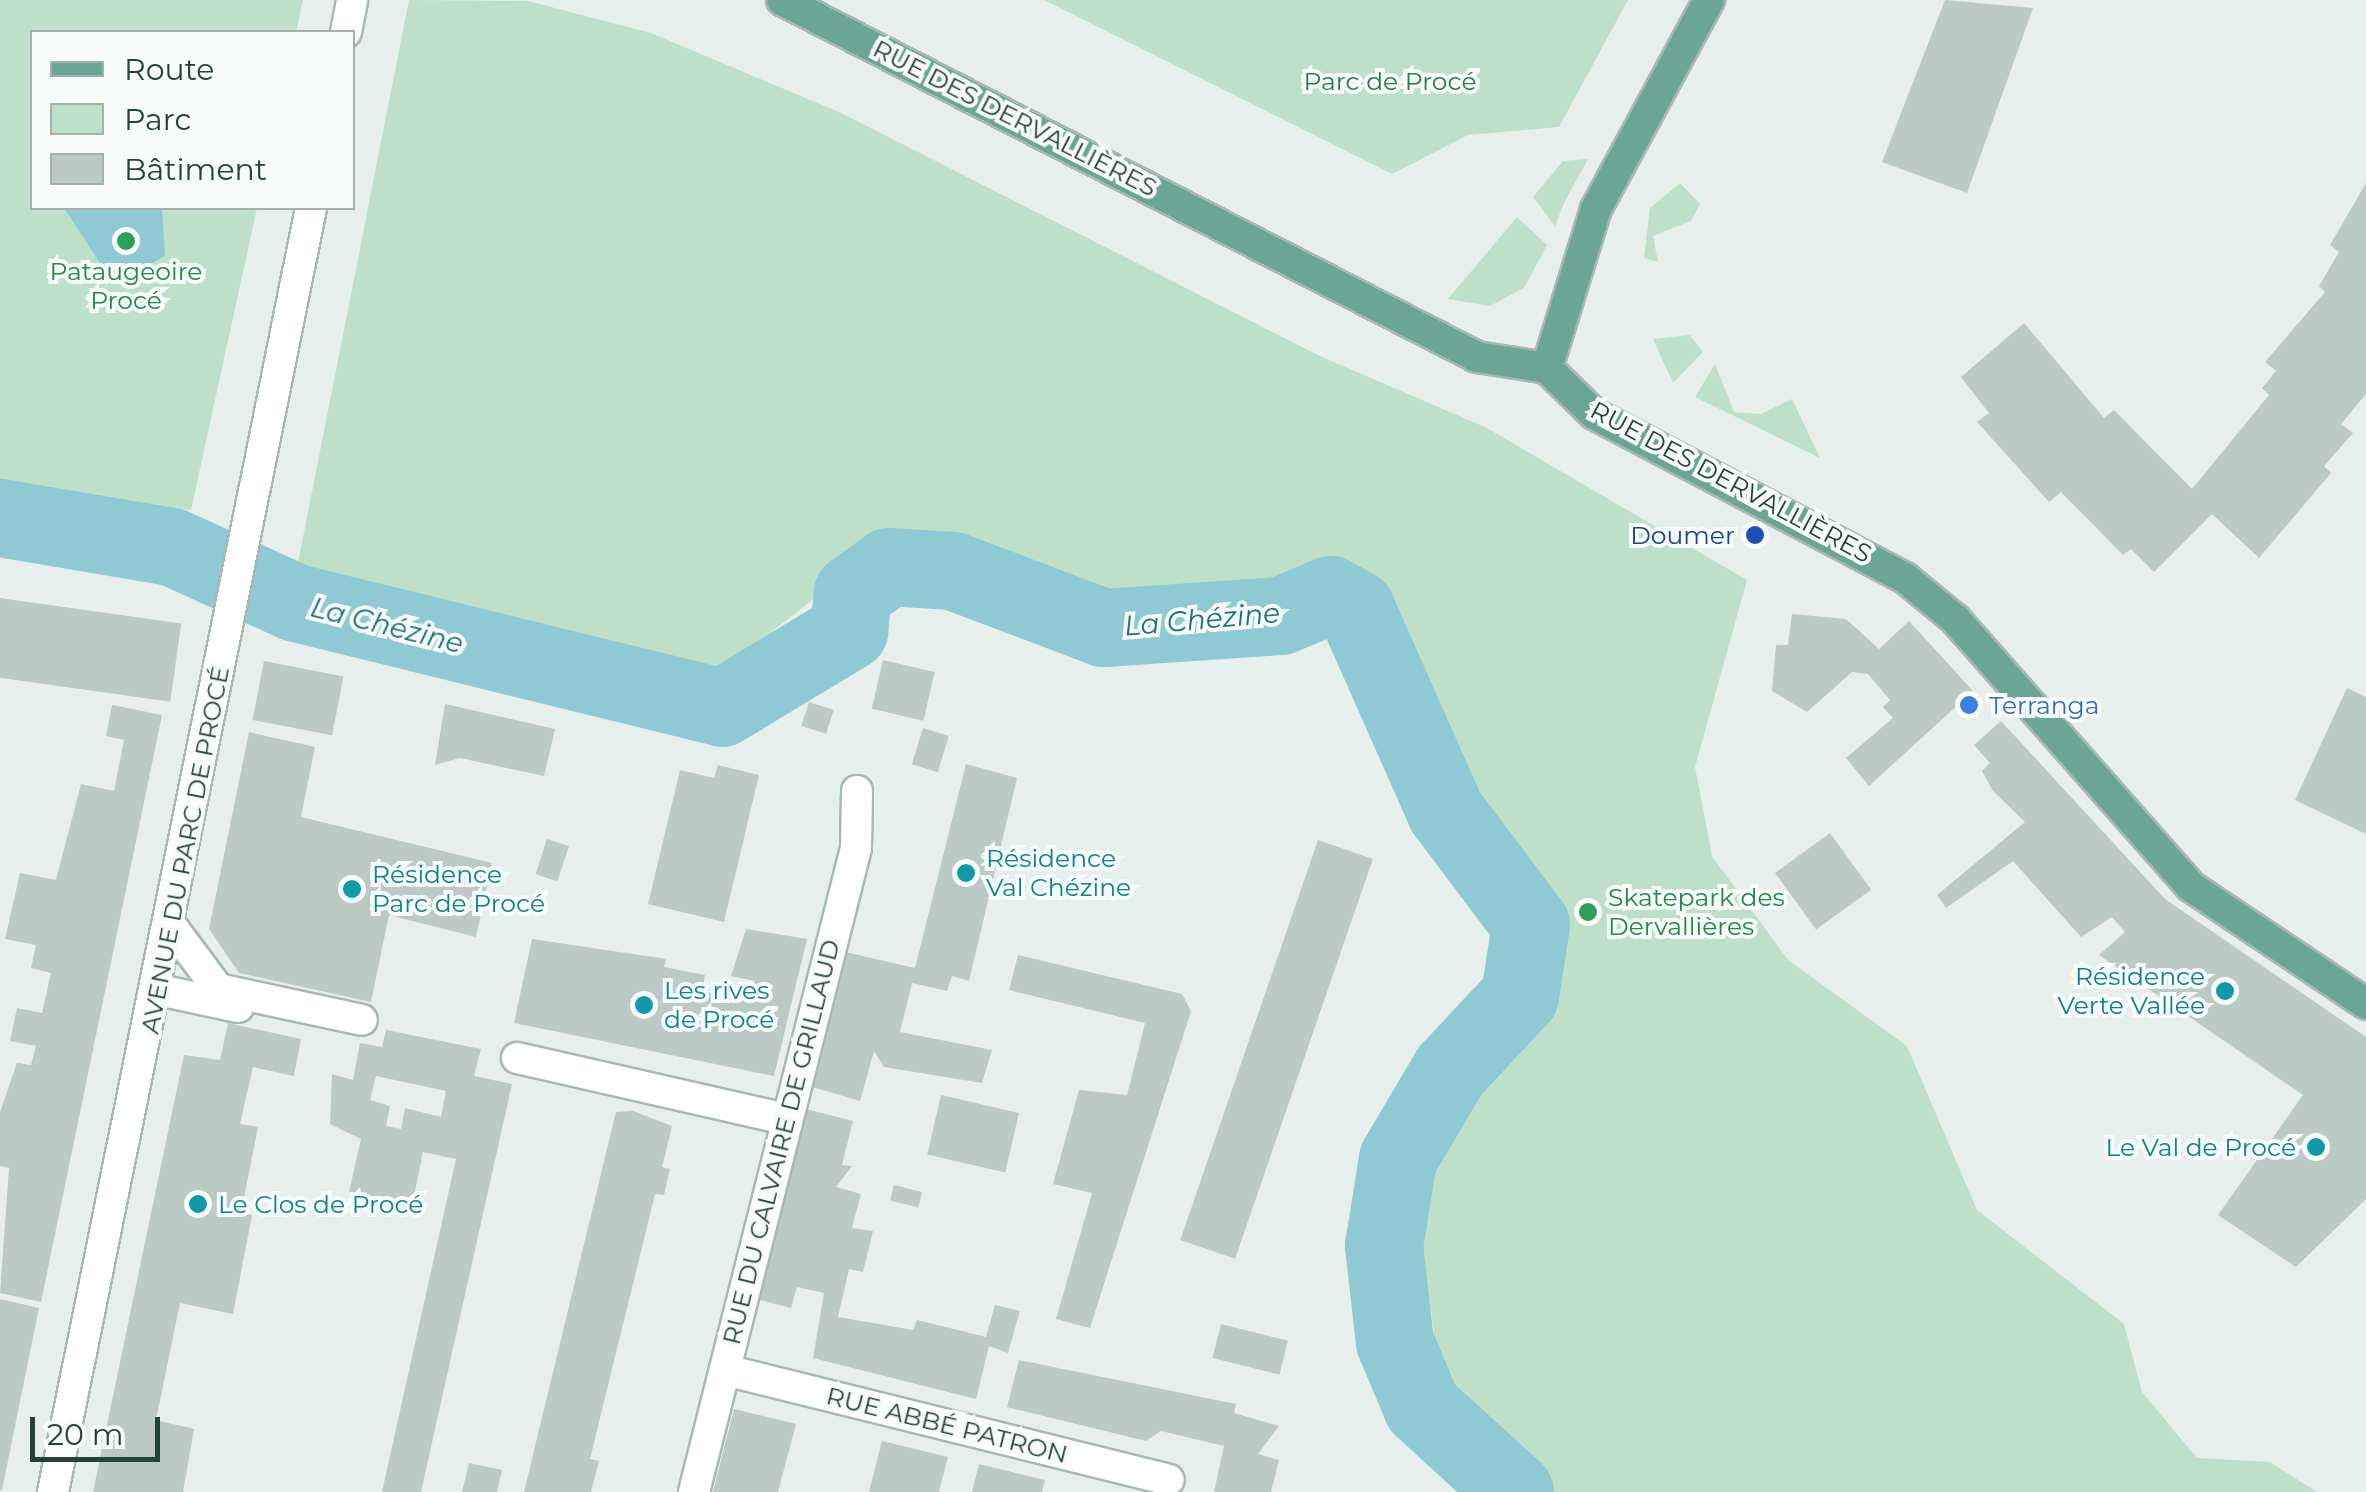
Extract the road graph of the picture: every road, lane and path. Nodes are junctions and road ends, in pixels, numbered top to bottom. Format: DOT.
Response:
graph roads {
  1 [pos="352,0"];
  2 [pos="782,0"];
  3 [pos="1709,0"];
  4 [pos="346,30"];
  5 [pos="311,210"];
  6 [pos="1547,368"];
  7 [pos="858,791"];
  8 [pos="172,927"];
  9 [pos="159,990"];
  10 [pos="2366,1004"];
  11 [pos="518,1058"];
  12 [pos="784,1119"];
  13 [pos="724,1370"];
  14 [pos="1169,1480"];
  15 [pos="53,1492"];
  16 [pos="694,1492"];
  1 -- 4 [label="street"];
  2 -- 6 [label="main road, RUE DES DERVALLIÈRES"];
  3 -- 6 [label="main road"];
  5 -- 8 [label="street, AVENUE DU PARC DE PROCÉ"];
  6 -- 10 [label="main road, RUE DES DERVALLIÈRES"];
  7 -- 12 [label="street, RUE DU CALVAIRE DE GRILLAUD"];
  8 -- 9 [label="street, AVENUE DU PARC DE PROCÉ"];
  8 -- 9 [label="street"];
  9 -- 15 [label="street, AVENUE DU PARC DE PROCÉ"];
  11 -- 12 [label="street"];
  12 -- 13 [label="street, RUE DU CALVAIRE DE GRILLAUD"];
  13 -- 14 [label="street, RUE ABBÉ PATRON"];
  13 -- 16 [label="street, RUE DU CALVAIRE DE GRILLAUD"];
}
